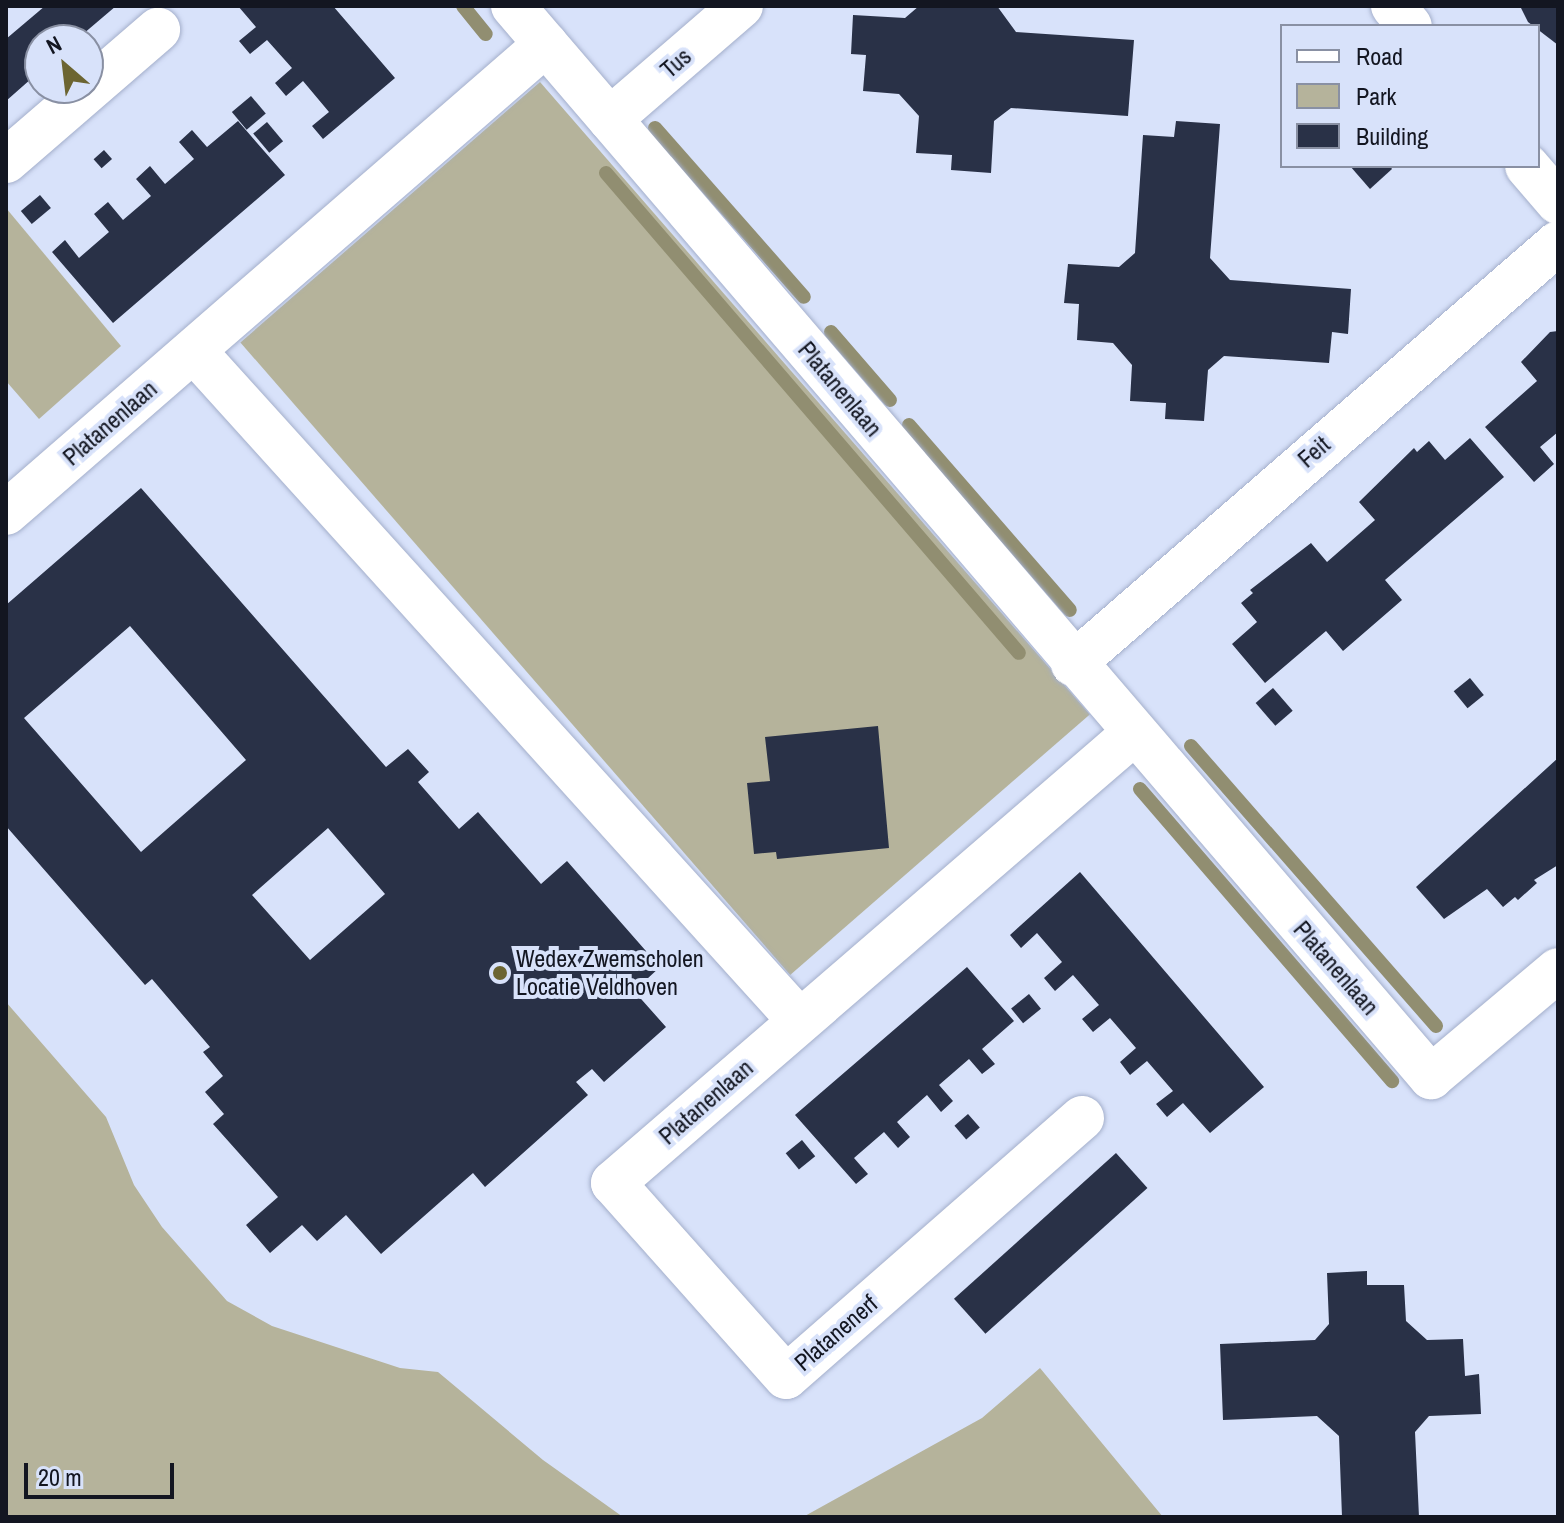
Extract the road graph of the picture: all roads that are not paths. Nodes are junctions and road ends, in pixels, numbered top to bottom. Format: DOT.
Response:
graph roads {
  1 [pos="513,6"];
  2 [pos="741,6"];
  3 [pos="1393,6"];
  4 [pos="1408,24"];
  5 [pos="158,30"];
  6 [pos="546,44"];
  7 [pos="610,119"];
  8 [pos="6,161"];
  9 [pos="1529,168"];
  10 [pos="1558,202"];
  11 [pos="1558,243"];
  12 [pos="194,351"];
  13 [pos="13,494"];
  14 [pos="1073,664"];
  15 [pos="1133,734"];
  16 [pos="1558,970"];
  17 [pos="799,1020"];
  18 [pos="1082,1118"];
  19 [pos="613,1183"];
  1 -- 6 [label="street, Platanenlaan"];
  2 -- 7 [label="street, Tus"];
  3 -- 4 [label="street"];
  5 -- 8 [label="street"];
  6 -- 7 [label="street, Platanenlaan"];
  6 -- 12 [label="street, Platanenlaan"];
  7 -- 14 [label="street, Platanenlaan"];
  9 -- 10 [label="street"];
  11 -- 14 [label="street, Feit"];
  12 -- 13 [label="street, Platanenlaan"];
  12 -- 17 [label="street"];
  14 -- 15 [label="street, Platanenlaan"];
  15 -- 16 [label="street, Platanenlaan"];
  15 -- 17 [label="street, Platanenlaan"];
  17 -- 19 [label="street, Platanenlaan"];
  18 -- 19 [label="street, Platanenerf"];
}
